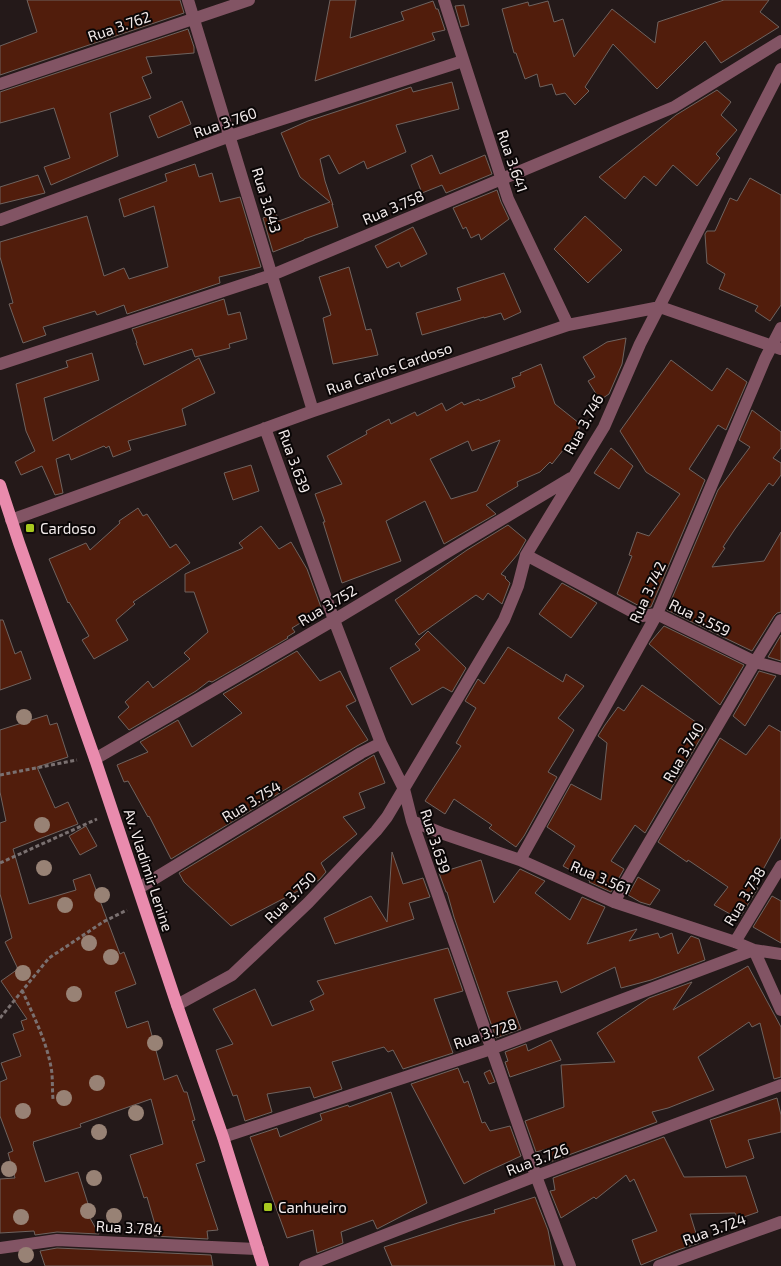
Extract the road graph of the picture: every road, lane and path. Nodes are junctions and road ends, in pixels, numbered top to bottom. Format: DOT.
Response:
graph roads {
  1 [pos="188,0"];
  2 [pos="248,0"];
  3 [pos="444,0"];
  4 [pos="193,18"];
  5 [pos="781,41"];
  6 [pos="463,62"];
  7 [pos="781,69"];
  8 [pos="0,84"];
  9 [pos="230,136"];
  10 [pos="501,180"];
  11 [pos="0,220"];
  12 [pos="272,275"];
  13 [pos="660,307"];
  14 [pos="568,325"];
  15 [pos="781,328"];
  16 [pos="776,347"];
  17 [pos="0,364"];
  18 [pos="313,411"];
  19 [pos="266,428"];
  20 [pos="573,476"];
  21 [pos="0,485"];
  22 [pos="11,520"];
  23 [pos="526,555"];
  24 [pos="656,614"];
  25 [pos="334,620"];
  26 [pos="781,620"];
  27 [pos="755,662"];
  28 [pos="781,670"];
  29 [pos="381,743"];
  30 [pos="95,757"];
  31 [pos="0,775"];
  32 [pos="404,789"];
  33 [pos="113,812"];
  34 [pos="412,821"];
  35 [pos="520,860"];
  36 [pos="0,863"];
  37 [pos="781,866"];
  38 [pos="139,888"];
  39 [pos="143,902"];
  40 [pos="614,902"];
  41 [pos="735,942"];
  42 [pos="754,950"];
  43 [pos="781,954"];
  44 [pos="22,990"];
  45 [pos="177,1004"];
  46 [pos="781,1010"];
  47 [pos="0,1018"];
  48 [pos="491,1049"];
  49 [pos="781,1085"];
  50 [pos="53,1098"];
  51 [pos="223,1137"];
  52 [pos="536,1176"];
  53 [pos="781,1222"];
  54 [pos="0,1248"];
  55 [pos="258,1249"];
  56 [pos="263,1266"];
  57 [pos="305,1266"];
  58 [pos="570,1266"];
  59 [pos="659,1266"];
  1 -- 4 [label="street, Rua 3.643"];
  2 -- 4 [label="street, Rua 3.762"];
  3 -- 6 [label="street, Rua 3.641"];
  4 -- 8 [label="street, Rua 3.762"];
  4 -- 9 [label="street, Rua 3.643"];
  5 -- 10 [label="street, Rua 3.758"];
  6 -- 9 [label="street, Rua 3.760"];
  6 -- 10 [label="street, Rua 3.641"];
  7 -- 13 [label="street, Rua 3.746"];
  9 -- 11 [label="street, Rua 3.760"];
  9 -- 12 [label="street, Rua 3.643"];
  10 -- 12 [label="street, Rua 3.758"];
  10 -- 14 [label="street, Rua 3.641"];
  12 -- 17 [label="street, Rua 3.758"];
  12 -- 18 [label="street, Rua 3.643"];
  13 -- 14 [label="street, Rua Carlos Cardoso"];
  13 -- 16 [label="street, Rua Carlos Cardoso"];
  13 -- 20 [label="street, Rua 3.746"];
  14 -- 18 [label="street, Rua Carlos Cardoso"];
  15 -- 16 [label="street, Rua 3.742"];
  16 -- 24 [label="street, Rua 3.742"];
  18 -- 19 [label="street, Rua Carlos Cardoso"];
  19 -- 22 [label="street, Rua Carlos Cardoso"];
  19 -- 25 [label="street, Rua 3.639"];
  20 -- 23 [label="street, Rua 3.746"];
  20 -- 25 [label="street, Rua 3.752"];
  21 -- 22 [label="main road, Av. Vladimir Lenine"];
  22 -- 30 [label="main road, Av. Vladimir Lenine"];
  23 -- 24 [label="street, Rua 3.559"];
  23 -- 32 [label="street, Rua 3.746"];
  24 -- 27 [label="street, Rua 3.559"];
  24 -- 35 [label="street, Rua 3.742"];
  25 -- 29 [label="street, Rua 3.639"];
  25 -- 30 [label="street, Rua 3.752"];
  26 -- 27 [label="street, Rua 3.740"];
  27 -- 28 [label="street, Rua 3.559"];
  27 -- 40 [label="street, Rua 3.740"];
  29 -- 32 [label="street, Rua 3.639"];
  29 -- 38 [label="street, Rua 3.754"];
  30 -- 31 [label="path"];
  30 -- 33 [label="main road, Av. Vladimir Lenine"];
  32 -- 34 [label="street, Rua 3.639"];
  32 -- 45 [label="street, Rua 3.750"];
  33 -- 36 [label="path"];
  33 -- 38 [label="main road, Av. Vladimir Lenine"];
  34 -- 35 [label="street, Rua 3.561"];
  34 -- 48 [label="street, Rua 3.639"];
  35 -- 40 [label="street, Rua 3.561"];
  37 -- 41 [label="street, Rua 3.738"];
  38 -- 39 [label="main road, Av. Vladimir Lenine"];
  39 -- 44 [label="path"];
  39 -- 45 [label="main road, Av. Vladimir Lenine"];
  40 -- 41 [label="street, Rua 3.561"];
  41 -- 42 [label="street, Rua 3.561"];
  42 -- 43 [label="street, Rua 3.561"];
  42 -- 46 [label="street"];
  42 -- 48 [label="street, Rua 3.728"];
  44 -- 47 [label="path"];
  44 -- 50 [label="path"];
  45 -- 51 [label="main road, Av. Vladimir Lenine"];
  48 -- 51 [label="street, Rua 3.728"];
  48 -- 52 [label="street, Rua 3.639"];
  49 -- 52 [label="street, Rua 3.726"];
  51 -- 55 [label="main road, Av. Vladimir Lenine"];
  52 -- 57 [label="street, Rua 3.726"];
  52 -- 58 [label="street, Rua 3.639"];
  53 -- 59 [label="street, Rua 3.724"];
  54 -- 55 [label="street, Rua 3.784"];
  55 -- 56 [label="main road, Av. Vladimir Lenine"];
}
